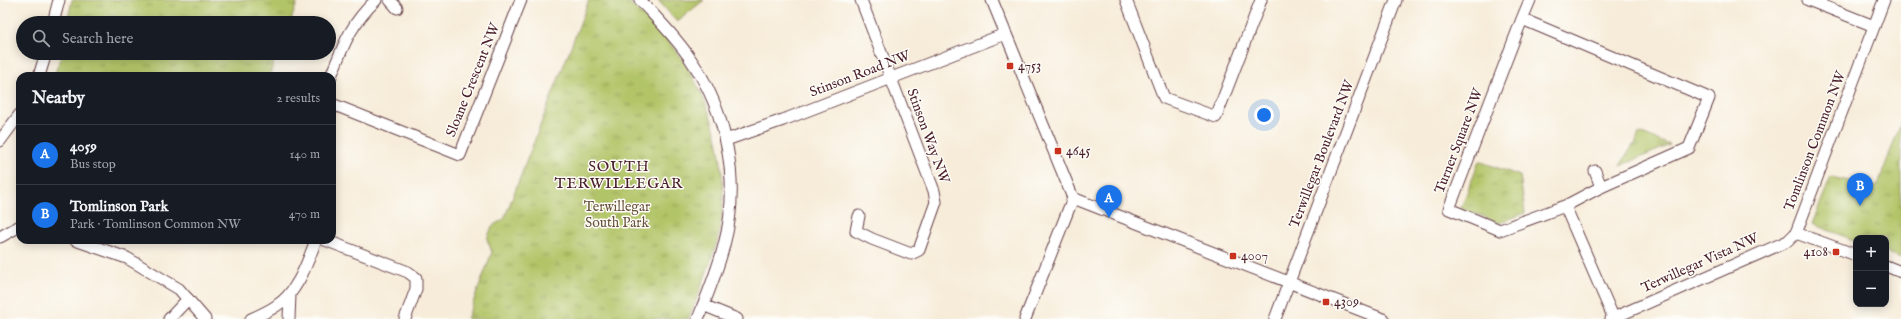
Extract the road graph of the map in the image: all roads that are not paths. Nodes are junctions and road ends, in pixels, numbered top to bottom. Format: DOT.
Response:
graph roads {
  1 [pos="59,0"];
  2 [pos="376,0"];
  3 [pos="521,0"];
  4 [pos="640,0"];
  5 [pos="861,0"];
  6 [pos="992,0"];
  7 [pos="1126,0"];
  8 [pos="1261,0"];
  9 [pos="1396,0"];
  10 [pos="1530,0"];
  11 [pos="1808,0"];
  12 [pos="1884,0"];
  13 [pos="55,16"];
  14 [pos="1522,19"];
  15 [pos="1874,26"];
  16 [pos="1005,34"];
  17 [pos="44,60"];
  18 [pos="40,72"];
  19 [pos="333,72"];
  20 [pos="891,78"];
  21 [pos="336,106"];
  22 [pos="16,119"];
  23 [pos="0,140"];
  24 [pos="726,140"];
  25 [pos="1595,171"];
  26 [pos="1601,187"];
  27 [pos="1073,198"];
  28 [pos="1565,206"];
  29 [pos="859,216"];
  30 [pos="16,228"];
  31 [pos="1796,233"];
  32 [pos="0,237"];
  33 [pos="87,244"];
  34 [pos="314,244"];
  35 [pos="335,244"];
  36 [pos="1853,254"];
  37 [pos="1889,267"];
  38 [pos="1901,272"];
  39 [pos="1289,282"];
  40 [pos="290,294"];
  41 [pos="188,298"];
  42 [pos="703,305"];
  43 [pos="257,318"];
  44 [pos="169,319"];
  45 [pos="205,319"];
  46 [pos="290,319"];
  47 [pos="405,319"];
  48 [pos="698,319"];
  49 [pos="737,319"];
  50 [pos="1025,319"];
  51 [pos="1275,319"];
  52 [pos="1383,319"];
  53 [pos="1613,319"];
  1 -- 13 [label="street"];
  2 -- 19 [label="street"];
  3 -- 21 [label="street, Sloane Crescent NW"];
  4 -- 24 [label="street"];
  5 -- 20 [label="street, Stinson Way NW"];
  6 -- 16 [label="street"];
  7 -- 8 [label="street"];
  9 -- 39 [label="street, Terwillegar Boulevard NW"];
  10 -- 14 [label="street, Turner Square NW"];
  11 -- 15 [label="street"];
  12 -- 15 [label="street, Tomlinson Common NW"];
  14 -- 26 [label="street, Turner Square NW"];
  14 -- 28 [label="street, Turner Square NW"];
  15 -- 31 [label="street, Tomlinson Common NW"];
  16 -- 20 [label="street, Stinson Road NW"];
  16 -- 27 [label="street"];
  17 -- 18 [label="street"];
  20 -- 24 [label="street, Stinson Road NW"];
  20 -- 29 [label="street, Stinson Way NW"];
  22 -- 23 [label="street"];
  24 -- 42 [label="street"];
  25 -- 26 [label="street"];
  26 -- 28 [label="street, Turner Square NW"];
  27 -- 39 [label="street"];
  27 -- 50 [label="street"];
  28 -- 53 [label="street"];
  30 -- 32 [label="street"];
  31 -- 36 [label="street, Tomlinson Common NW"];
  31 -- 53 [label="street, Terwillegar Vista NW"];
  33 -- 41 [label="street"];
  34 -- 40 [label="street"];
  35 -- 47 [label="street"];
  37 -- 38 [label="street"];
  39 -- 51 [label="street, Terwillegar Boulevard NW"];
  39 -- 52 [label="street"];
  40 -- 43 [label="street"];
  40 -- 46 [label="street"];
  41 -- 44 [label="street"];
  41 -- 45 [label="street"];
  42 -- 48 [label="street"];
  42 -- 49 [label="street"];
}
